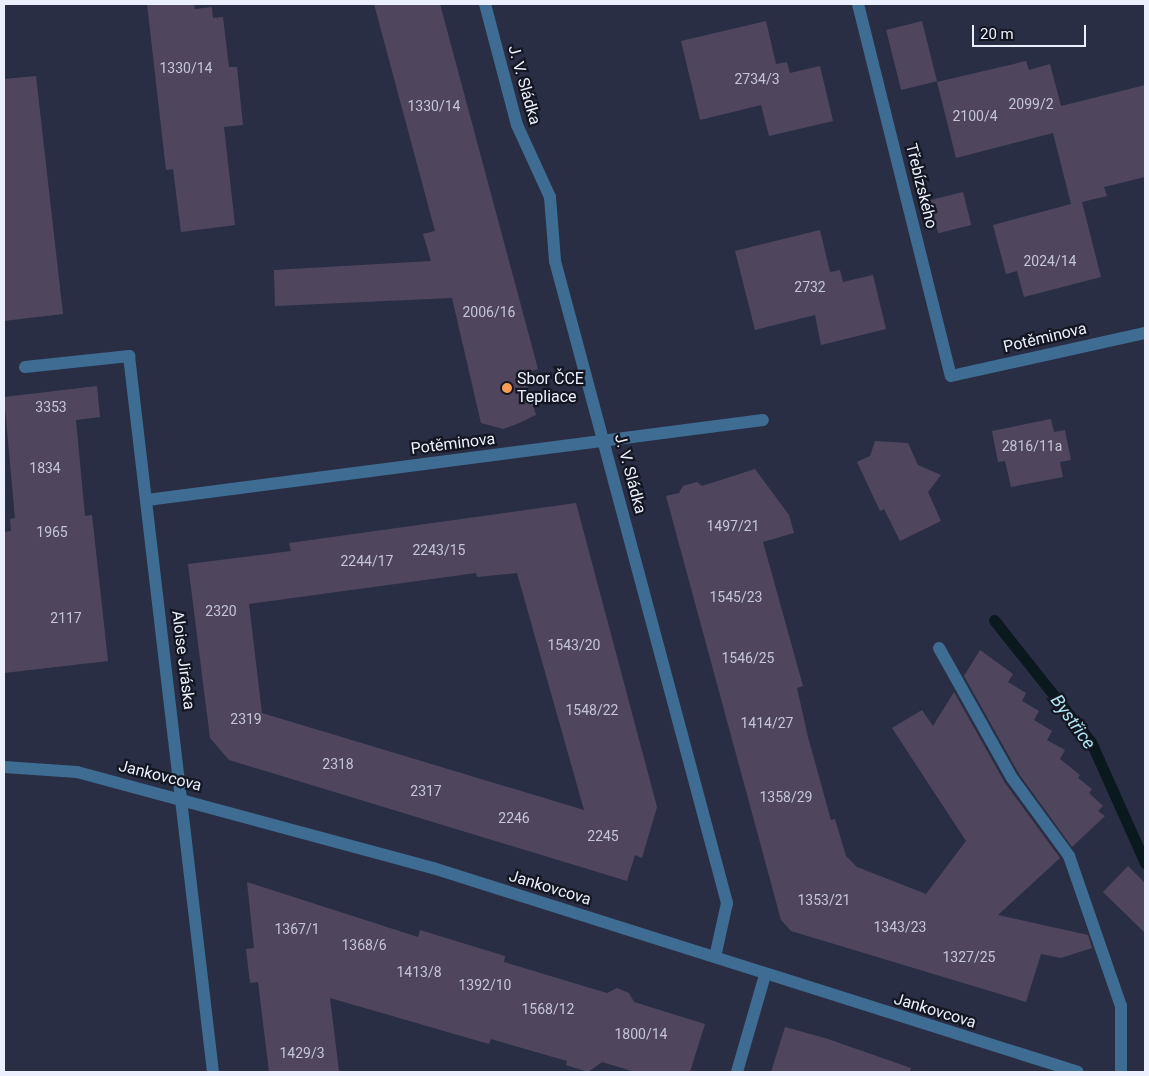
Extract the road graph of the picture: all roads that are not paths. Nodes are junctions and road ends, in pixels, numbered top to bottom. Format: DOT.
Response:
graph roads {
  1 [pos="485,4"];
  2 [pos="858,4"];
  3 [pos="1145,333"];
  4 [pos="25,367"];
  5 [pos="951,376"];
  6 [pos="764,420"];
  7 [pos="604,442"];
  8 [pos="147,500"];
  9 [pos="939,648"];
  10 [pos="4,766"];
  11 [pos="184,798"];
  12 [pos="715,957"];
  13 [pos="765,975"];
  14 [pos="213,1072"];
  15 [pos="737,1072"];
  16 [pos="1078,1072"];
  17 [pos="1121,1072"];
  1 -- 7 [label="street, J. V. Sládka"];
  2 -- 5 [label="street, Třebízského"];
  3 -- 5 [label="street, Potěminova"];
  4 -- 8 [label="street, Aloise Jiráska"];
  6 -- 7 [label="street, Potěminova"];
  7 -- 8 [label="street, Potěminova"];
  7 -- 12 [label="street, J. V. Sládka"];
  8 -- 11 [label="street, Aloise Jiráska"];
  9 -- 17 [label="street"];
  10 -- 11 [label="street, Jankovcova"];
  11 -- 12 [label="street, Jankovcova"];
  11 -- 14 [label="street, Aloise Jiráska"];
  12 -- 13 [label="street, Jankovcova"];
  13 -- 15 [label="street"];
  13 -- 16 [label="street, Jankovcova"];
}
